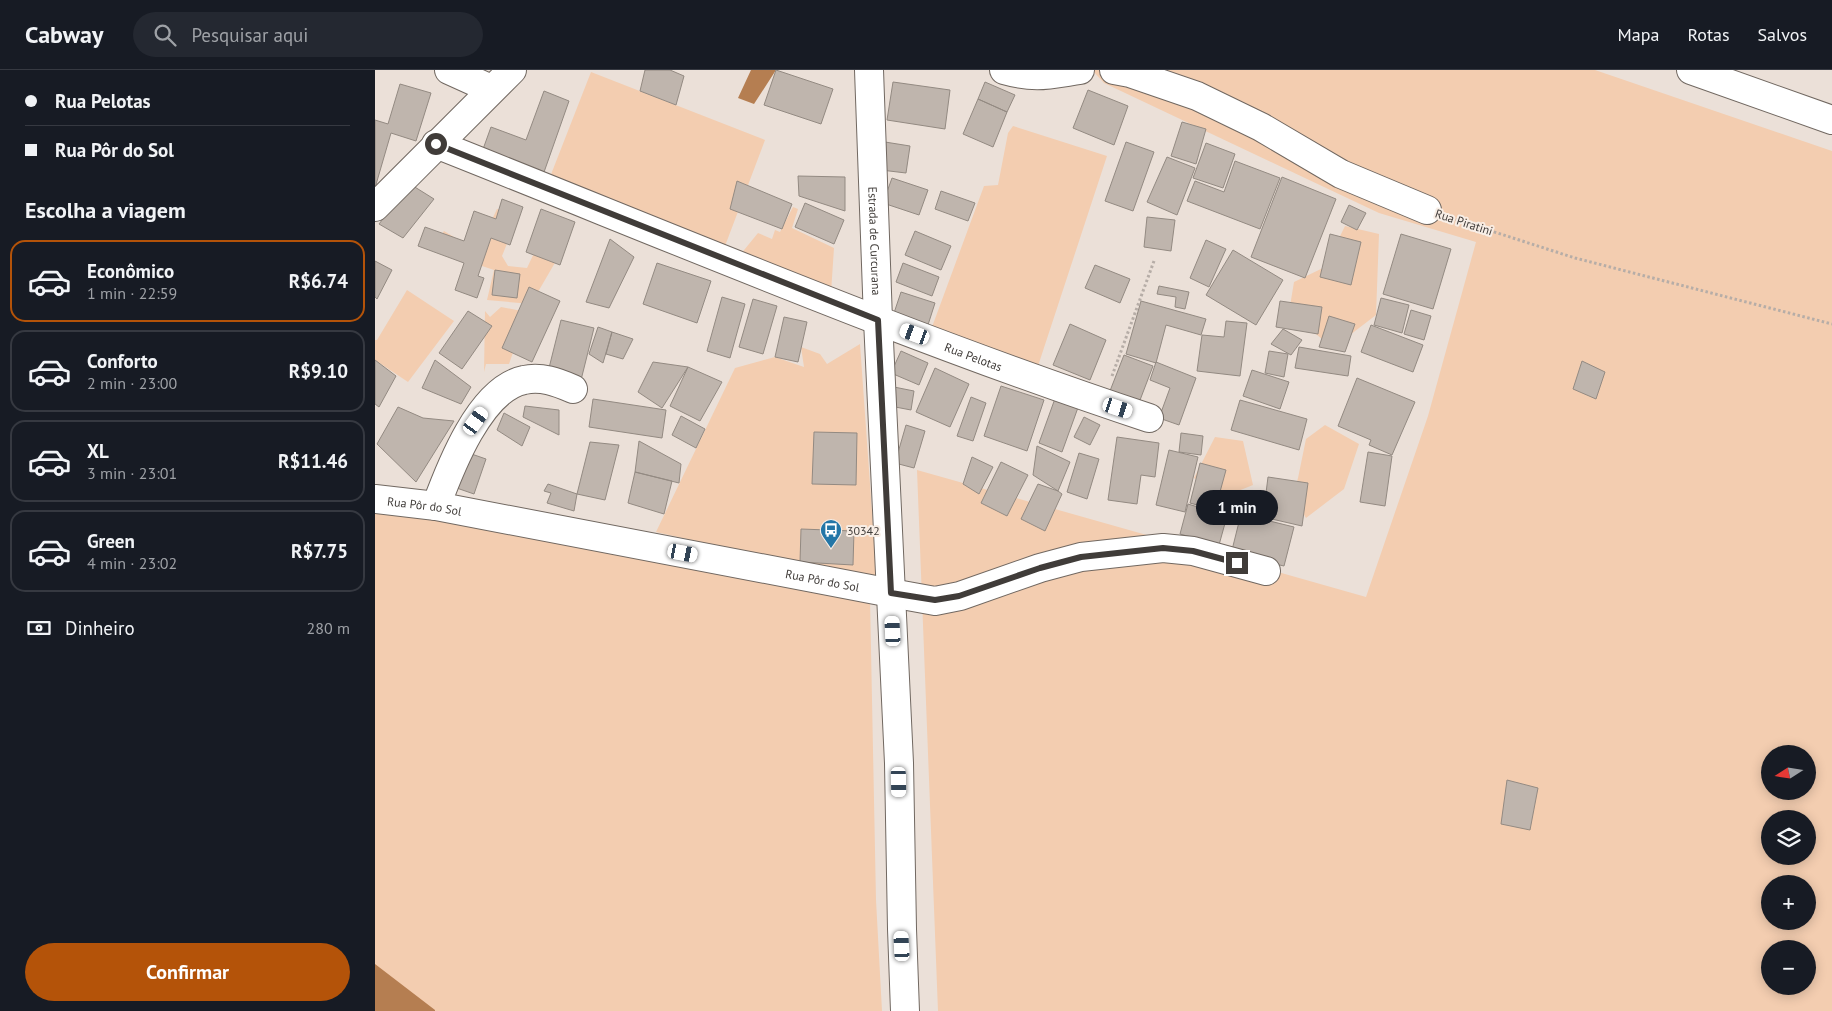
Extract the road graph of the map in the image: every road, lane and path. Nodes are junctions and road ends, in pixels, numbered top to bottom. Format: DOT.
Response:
graph roads {
  1 [pos="449,70"];
  2 [pos="511,70"];
  3 [pos="869,70"];
  4 [pos="1004,70"];
  5 [pos="1114,70"];
  6 [pos="1691,70"];
  7 [pos="1069,71"];
  8 [pos="491,89"];
  9 [pos="1832,120"];
  10 [pos="436,144"];
  11 [pos="375,207"];
  12 [pos="1427,210"];
  13 [pos="1153,261"];
  14 [pos="878,320"];
  15 [pos="1832,324"];
  16 [pos="573,389"];
  17 [pos="1103,402"];
  18 [pos="1149,418"];
  19 [pos="375,499"];
  20 [pos="436,506"];
  21 [pos="1266,572"];
  22 [pos="891,593"];
  23 [pos="905,1011"];
  1 -- 8 [label="street"];
  2 -- 8 [label="street"];
  3 -- 14 [label="street, Estrada de Curcurana"];
  4 -- 7 [label="street"];
  5 -- 12 [label="street, Rua Piratini"];
  6 -- 9 [label="street"];
  8 -- 10 [label="street"];
  10 -- 11 [label="street"];
  10 -- 14 [label="street, Rua Pelotas"];
  12 -- 15 [label="path, Rua Piratini"];
  13 -- 17 [label="path"];
  14 -- 17 [label="street, Rua Pelotas"];
  14 -- 22 [label="street, Estrada de Curcurana"];
  16 -- 20 [label="street"];
  17 -- 18 [label="street, Rua Pelotas"];
  19 -- 20 [label="street, Rua Pôr do Sol"];
  20 -- 22 [label="street, Rua Pôr do Sol"];
  21 -- 22 [label="street, Rua Pôr do Sol"];
  22 -- 23 [label="street, Estrada de Curcurana"];
}
